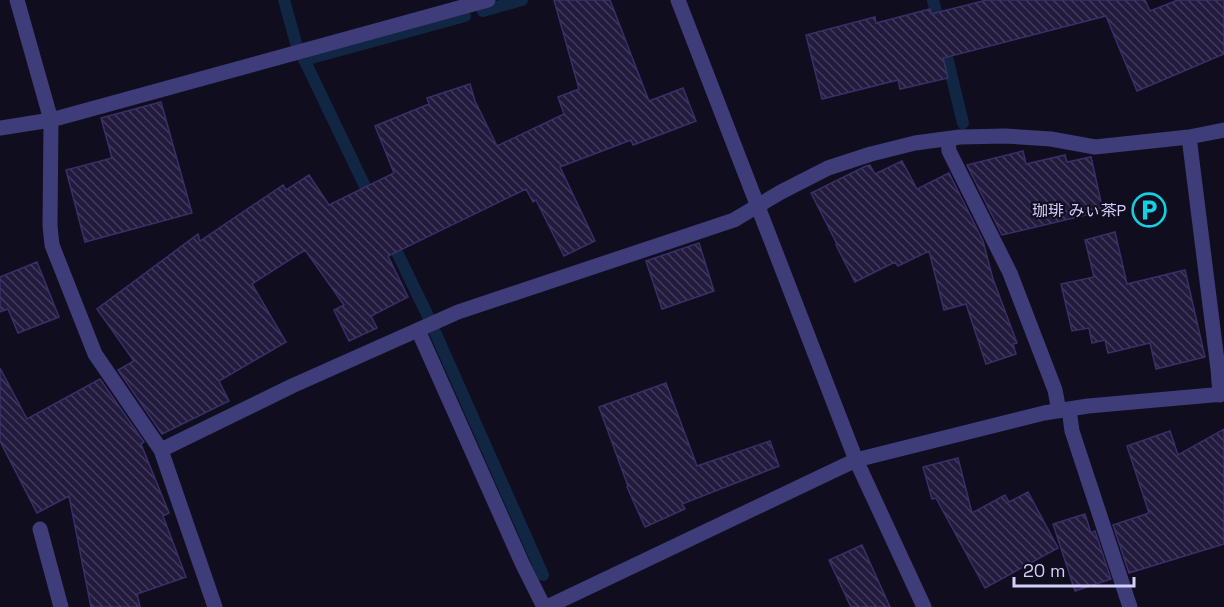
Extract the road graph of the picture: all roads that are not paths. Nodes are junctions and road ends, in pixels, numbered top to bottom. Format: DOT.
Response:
graph roads {
  1 [pos="17,0"];
  2 [pos="488,0"];
  3 [pos="678,0"];
  4 [pos="51,120"];
  5 [pos="0,128"];
  6 [pos="1224,130"];
  7 [pos="1189,137"];
  8 [pos="948,139"];
  9 [pos="758,206"];
  10 [pos="418,330"];
  11 [pos="1222,394"];
  12 [pos="1064,410"];
  13 [pos="161,450"];
  14 [pos="856,460"];
  15 [pos="39,529"];
  16 [pos="61,607"];
  17 [pos="215,607"];
  18 [pos="546,607"];
  19 [pos="924,607"];
  20 [pos="1130,607"];
  1 -- 4 [label="street"];
  2 -- 4 [label="street"];
  3 -- 9 [label="street"];
  4 -- 5 [label="street"];
  4 -- 13 [label="street"];
  6 -- 7 [label="street"];
  7 -- 8 [label="street"];
  7 -- 11 [label="street"];
  8 -- 9 [label="street"];
  8 -- 12 [label="street"];
  9 -- 10 [label="street"];
  9 -- 14 [label="street"];
  10 -- 13 [label="street"];
  10 -- 18 [label="street"];
  11 -- 12 [label="street"];
  12 -- 14 [label="street"];
  12 -- 20 [label="street"];
  13 -- 17 [label="street"];
  14 -- 18 [label="street"];
  14 -- 19 [label="street"];
  15 -- 16 [label="street"];
}
